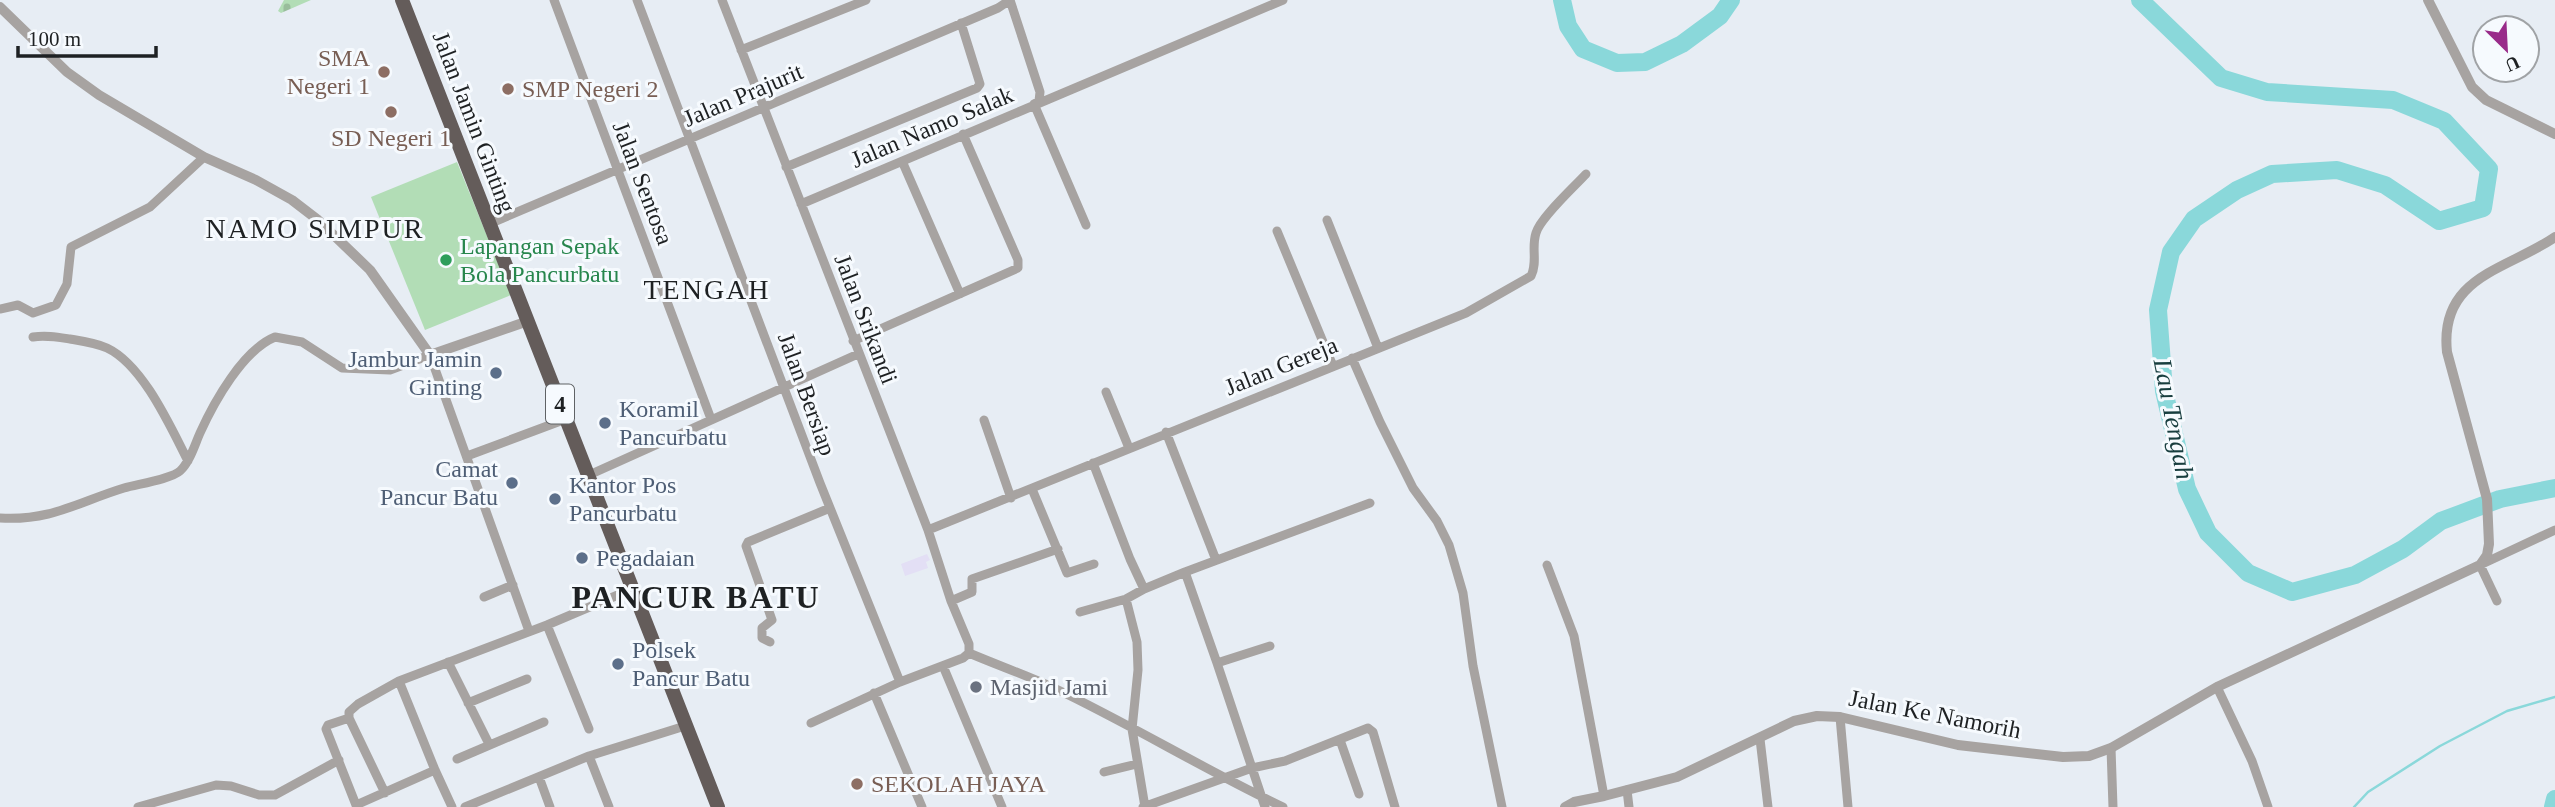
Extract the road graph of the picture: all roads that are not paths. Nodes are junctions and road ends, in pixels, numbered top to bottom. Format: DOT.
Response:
graph roads {
  1 [pos="402,0"];
  2 [pos="554,0"];
  3 [pos="637,0"];
  4 [pos="866,0"];
  5 [pos="1010,0"];
  6 [pos="1283,0"];
  7 [pos="2428,0"];
  8 [pos="725,1"];
  9 [pos="0,7"];
  10 [pos="961,23"];
  11 [pos="740,50"];
  12 [pos="1034,104"];
  13 [pos="762,107"];
  14 [pos="963,134"];
  15 [pos="2555,134"];
  16 [pos="689,139"];
  17 [pos="204,157"];
  18 [pos="902,162"];
  19 [pos="786,167"];
  20 [pos="617,169"];
  21 [pos="1586,174"];
  22 [pos="801,204"];
  23 [pos="1327,220"];
  24 [pos="489,224"];
  25 [pos="1086,225"];
  26 [pos="1277,231"];
  27 [pos="2555,237"];
  28 [pos="960,294"];
  29 [pos="0,309"];
  30 [pos="528,321"];
  31 [pos="33,337"];
  32 [pos="853,341"];
  33 [pos="1378,348"];
  34 [pos="858,354"];
  35 [pos="430,355"];
  36 [pos="1352,358"];
  37 [pos="1333,366"];
  38 [pos="785,386"];
  39 [pos="1106,392"];
  40 [pos="566,419"];
  41 [pos="711,419"];
  42 [pos="984,420"];
  43 [pos="1166,432"];
  44 [pos="1129,448"];
  45 [pos="467,456"];
  46 [pos="188,461"];
  47 [pos="1093,463"];
  48 [pos="589,475"];
  49 [pos="1032,489"];
  50 [pos="1011,498"];
  51 [pos="1370,503"];
  52 [pos="830,508"];
  53 [pos="0,518"];
  54 [pos="928,530"];
  55 [pos="2555,530"];
  56 [pos="1058,549"];
  57 [pos="1216,560"];
  58 [pos="1094,564"];
  59 [pos="1547,565"];
  60 [pos="2480,565"];
  61 [pos="1185,572"];
  62 [pos="513,585"];
  63 [pos="632,589"];
  64 [pos="1144,589"];
  65 [pos="484,597"];
  66 [pos="1126,599"];
  67 [pos="951,601"];
  68 [pos="2497,601"];
  69 [pos="1080,612"];
  70 [pos="547,625"];
  71 [pos="529,631"];
  72 [pos="770,642"];
  73 [pos="1269,646"];
  74 [pos="969,653"];
  75 [pos="448,662"];
  76 [pos="1217,663"];
  77 [pos="943,666"];
  78 [pos="527,679"];
  79 [pos="399,681"];
  80 [pos="900,682"];
  81 [pos="2217,687"];
  82 [pos="874,693"];
  83 [pos="468,703"];
  84 [pos="1840,717"];
  85 [pos="349,718"];
  86 [pos="544,722"];
  87 [pos="811,723"];
  88 [pos="685,726"];
  89 [pos="589,729"];
  90 [pos="1132,729"];
  91 [pos="1760,739"];
  92 [pos="1340,740"];
  93 [pos="489,744"];
  94 [pos="2110,748"];
  95 [pos="589,756"];
  96 [pos="457,759"];
  97 [pos="339,760"];
  98 [pos="1137,764"];
  99 [pos="1252,768"];
  100 [pos="435,771"];
  101 [pos="1104,772"];
  102 [pos="538,777"];
  103 [pos="1224,779"];
  104 [pos="1627,790"];
  105 [pos="385,793"];
  106 [pos="1359,794"];
  107 [pos="1261,796"];
  108 [pos="1604,796"];
  109 [pos="138,807"];
  110 [pos="452,807"];
  111 [pos="465,807"];
  112 [pos="550,807"];
  113 [pos="610,807"];
  114 [pos="718,807"];
  115 [pos="922,807"];
  116 [pos="1002,807"];
  117 [pos="1145,807"];
  118 [pos="1265,807"];
  119 [pos="1283,807"];
  120 [pos="1395,807"];
  121 [pos="1502,807"];
  122 [pos="1565,807"];
  123 [pos="1629,807"];
  124 [pos="1768,807"];
  125 [pos="1847,807"];
  126 [pos="2113,807"];
  127 [pos="2268,807"];
  1 -- 24 [label="highway, Jalan Jamin Ginting / 4"];
  2 -- 20 [label="street, Jalan Sentosa"];
  3 -- 16 [label="street, Jalan Bersiap"];
  4 -- 11 [label="street"];
  5 -- 10 [label="street, Jalan Prajurit"];
  5 -- 12 [label="street"];
  6 -- 12 [label="street"];
  7 -- 15 [label="street"];
  8 -- 11 [label="street, Jalan Srikandi"];
  9 -- 17 [label="street"];
  10 -- 13 [label="street, Jalan Prajurit"];
  10 -- 19 [label="street"];
  11 -- 13 [label="street, Jalan Srikandi"];
  12 -- 14 [label="street, Jalan Namo Salak"];
  12 -- 25 [label="street, Jalan Namo Salak"];
  13 -- 16 [label="street, Jalan Prajurit"];
  13 -- 19 [label="street, Jalan Srikandi"];
  14 -- 18 [label="street, Jalan Namo Salak"];
  14 -- 28 [label="street"];
  16 -- 20 [label="street, Jalan Prajurit"];
  16 -- 38 [label="street, Jalan Bersiap"];
  17 -- 29 [label="street"];
  17 -- 35 [label="street"];
  18 -- 22 [label="street, Jalan Namo Salak"];
  18 -- 28 [label="street"];
  19 -- 22 [label="street, Jalan Srikandi"];
  20 -- 24 [label="street, Jalan Prajurit"];
  20 -- 41 [label="street, Jalan Sentosa"];
  21 -- 33 [label="street, Jalan Gereja"];
  22 -- 32 [label="street, Jalan Srikandi"];
  23 -- 33 [label="street"];
  24 -- 30 [label="highway, Jalan Jamin Ginting / 4"];
  26 -- 37 [label="street"];
  27 -- 60 [label="street"];
  28 -- 32 [label="street"];
  30 -- 35 [label="street"];
  30 -- 40 [label="highway, Jalan Jamin Ginting / 4"];
  31 -- 46 [label="street"];
  32 -- 34 [label="street, Jalan Srikandi"];
  33 -- 36 [label="street, Jalan Gereja"];
  34 -- 38 [label="street"];
  34 -- 54 [label="street, Jalan Srikandi"];
  35 -- 45 [label="street"];
  35 -- 46 [label="street"];
  36 -- 37 [label="street, Jalan Gereja"];
  36 -- 121 [label="street"];
  37 -- 43 [label="street, Jalan Gereja"];
  38 -- 41 [label="street"];
  38 -- 52 [label="street, Jalan Bersiap"];
  39 -- 44 [label="street"];
  40 -- 45 [label="street"];
  40 -- 48 [label="highway, Jalan Jamin Ginting / 4"];
  41 -- 48 [label="street"];
  42 -- 50 [label="street"];
  43 -- 44 [label="street, Jalan Gereja"];
  43 -- 57 [label="street"];
  44 -- 47 [label="street, Jalan Gereja"];
  45 -- 62 [label="street"];
  46 -- 53 [label="street"];
  47 -- 49 [label="street, Jalan Gereja"];
  47 -- 64 [label="street"];
  48 -- 63 [label="highway, Jalan Jamin Ginting / 4"];
  49 -- 50 [label="street, Jalan Gereja"];
  49 -- 56 [label="street"];
  50 -- 54 [label="street, Jalan Gereja"];
  51 -- 57 [label="street"];
  52 -- 72 [label="street"];
  52 -- 80 [label="street, Jalan Bersiap"];
  54 -- 67 [label="street, Jalan Srikandi"];
  55 -- 60 [label="street"];
  56 -- 58 [label="street"];
  56 -- 67 [label="street"];
  57 -- 61 [label="street"];
  59 -- 108 [label="street"];
  60 -- 68 [label="street"];
  60 -- 81 [label="street, Jalan Ke Namorih"];
  61 -- 64 [label="street"];
  61 -- 76 [label="street"];
  62 -- 65 [label="street"];
  62 -- 71 [label="street"];
  63 -- 70 [label="street"];
  63 -- 88 [label="highway, Jalan Jamin Ginting / 4"];
  64 -- 66 [label="street"];
  66 -- 69 [label="street"];
  66 -- 90 [label="street"];
  67 -- 74 [label="street, Jalan Srikandi"];
  70 -- 71 [label="street"];
  70 -- 89 [label="street"];
  71 -- 75 [label="street"];
  73 -- 76 [label="street"];
  74 -- 77 [label="street"];
  74 -- 90 [label="street"];
  75 -- 79 [label="street"];
  75 -- 83 [label="street"];
  76 -- 99 [label="street"];
  77 -- 80 [label="street"];
  77 -- 116 [label="street"];
  78 -- 83 [label="street"];
  79 -- 85 [label="street"];
  79 -- 100 [label="street"];
  80 -- 82 [label="street"];
  81 -- 94 [label="street, Jalan Ke Namorih"];
  81 -- 127 [label="street"];
  82 -- 87 [label="street"];
  82 -- 115 [label="street"];
  83 -- 93 [label="street"];
  84 -- 91 [label="street, Jalan Ke Namorih"];
  84 -- 94 [label="street, Jalan Ke Namorih"];
  84 -- 125 [label="street"];
  85 -- 97 [label="street"];
  85 -- 105 [label="street"];
  86 -- 93 [label="street"];
  88 -- 95 [label="street"];
  88 -- 114 [label="highway, Jalan Jamin Ginting / 4"];
  90 -- 98 [label="street"];
  90 -- 103 [label="street"];
  91 -- 104 [label="street, Jalan Ke Namorih"];
  91 -- 124 [label="street"];
  92 -- 99 [label="street"];
  92 -- 106 [label="street"];
  92 -- 120 [label="street"];
  93 -- 96 [label="street"];
  94 -- 126 [label="street"];
  95 -- 102 [label="street"];
  95 -- 113 [label="street"];
  97 -- 105 [label="street"];
  97 -- 109 [label="street"];
  98 -- 101 [label="street"];
  98 -- 117 [label="street"];
  99 -- 103 [label="street"];
  99 -- 107 [label="street"];
  100 -- 105 [label="street"];
  100 -- 110 [label="street"];
  102 -- 111 [label="street"];
  102 -- 112 [label="street"];
  103 -- 107 [label="street"];
  103 -- 117 [label="street"];
  104 -- 108 [label="street, Jalan Ke Namorih"];
  104 -- 123 [label="street"];
  107 -- 118 [label="street"];
  107 -- 119 [label="street"];
  108 -- 122 [label="street, Jalan Ke Namorih"];
}
